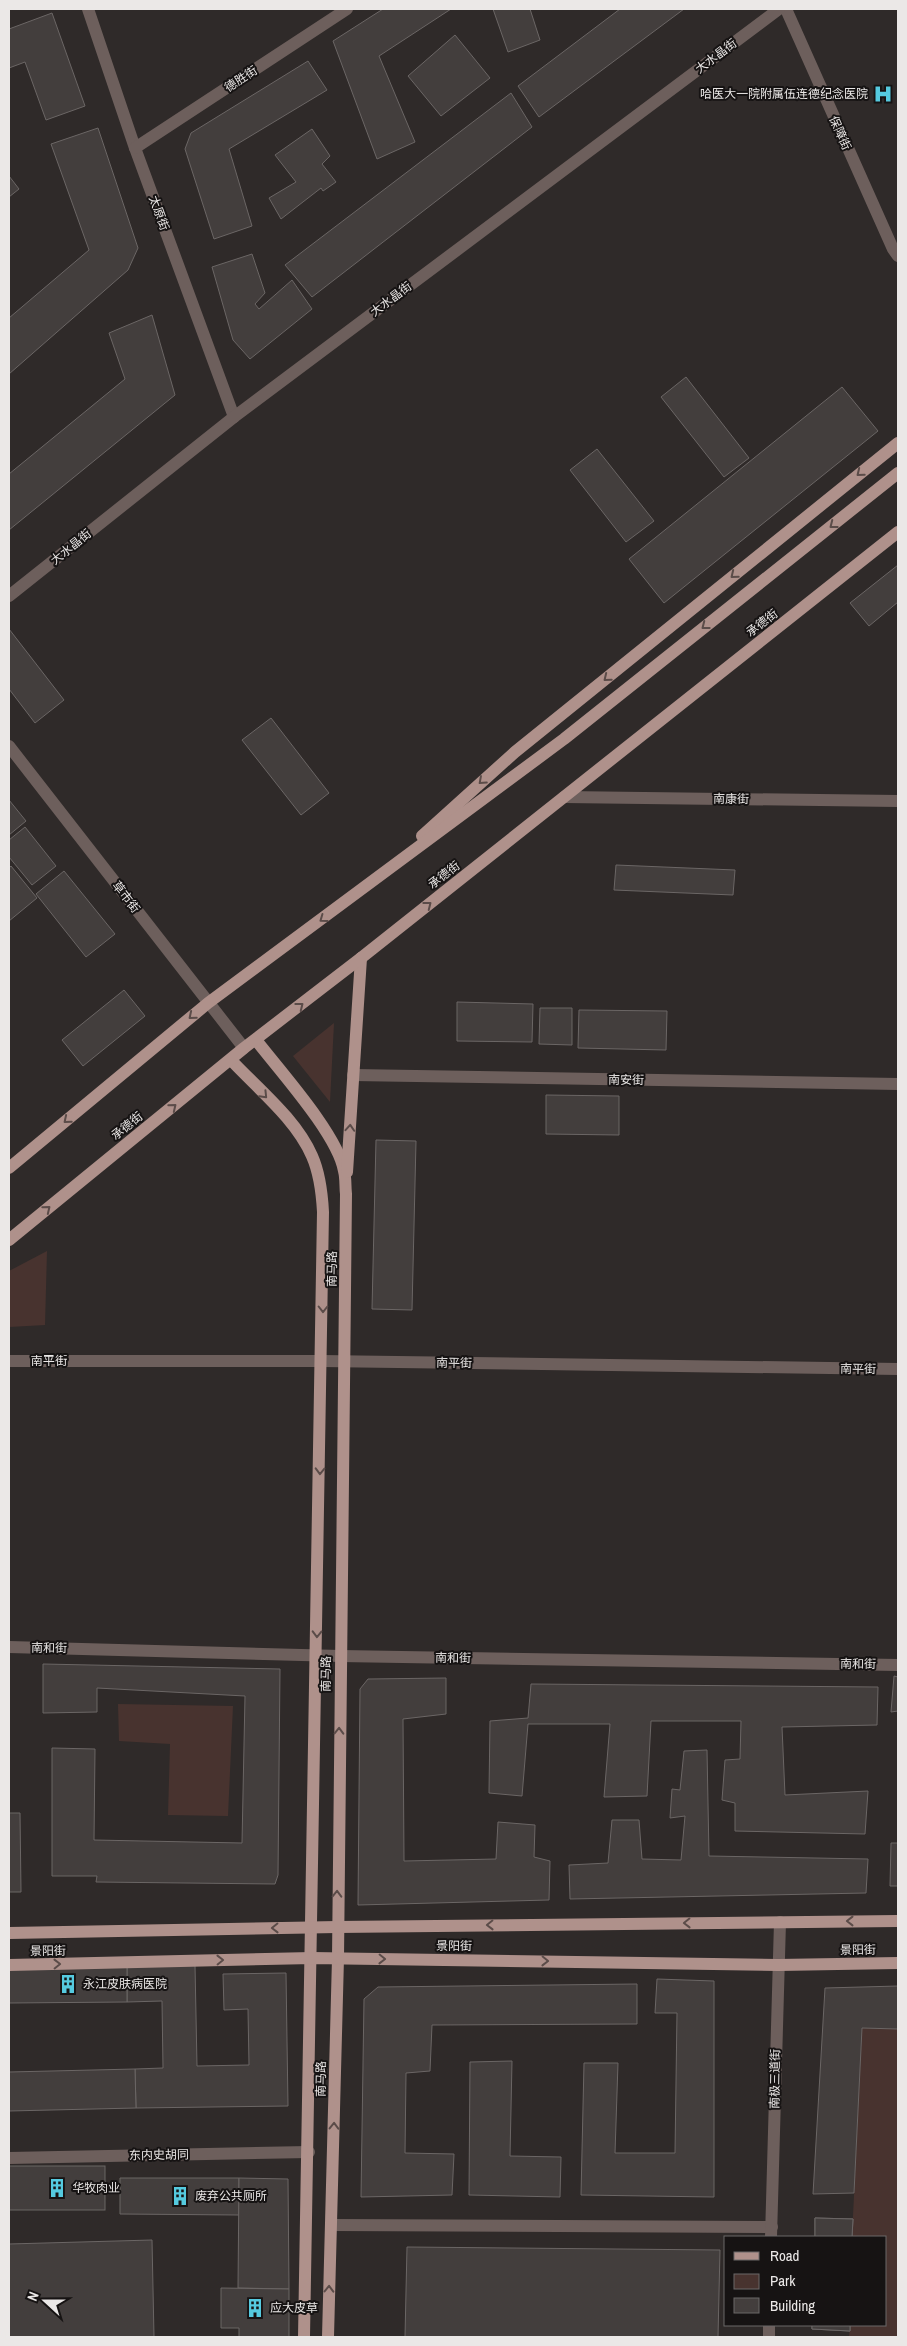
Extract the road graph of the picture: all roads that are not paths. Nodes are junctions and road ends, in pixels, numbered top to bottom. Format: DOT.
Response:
graph roads {
  1 [pos="88,9"];
  2 [pos="347,9"];
  3 [pos="779,9"];
  4 [pos="786,9"];
  5 [pos="135,148"];
  6 [pos="898,256"];
  7 [pos="234,417"];
  8 [pos="898,443"];
  9 [pos="898,473"];
  10 [pos="898,532"];
  11 [pos="9,596"];
  12 [pos="9,746"];
  13 [pos="564,798"];
  14 [pos="898,801"];
  15 [pos="362,890"];
  16 [pos="361,958"];
  17 [pos="208,1003"];
  18 [pos="256,1040"];
  19 [pos="244,1048"];
  20 [pos="231,1060"];
  21 [pos="353,1075"];
  22 [pos="898,1084"];
  23 [pos="9,1168"];
  24 [pos="346,1194"];
  25 [pos="9,1240"];
  26 [pos="9,1361"];
  27 [pos="322,1361"];
  28 [pos="344,1361"];
  29 [pos="898,1369"];
  30 [pos="9,1647"];
  31 [pos="317,1655"];
  32 [pos="340,1656"];
  33 [pos="898,1665"];
  34 [pos="898,1921"];
  35 [pos="780,1922"];
  36 [pos="337,1926"];
  37 [pos="312,1927"];
  38 [pos="9,1933"];
  39 [pos="312,1958"];
  40 [pos="338,1958"];
  41 [pos="898,1963"];
  42 [pos="778,1965"];
  43 [pos="9,1966"];
  44 [pos="309,2152"];
  45 [pos="9,2158"];
  46 [pos="330,2225"];
  47 [pos="772,2232"];
  48 [pos="304,2337"];
  49 [pos="328,2337"];
  1 -- 5 [label="street, 太原街"];
  2 -- 5 [label="street, 德胜街"];
  3 -- 7 [label="street, 大水晶街"];
  4 -- 6 [label="street, 保障街"];
  5 -- 7 [label="street, 太原街"];
  7 -- 11 [label="street, 大水晶街"];
  8 -- 15 [label="main road, one-way"];
  9 -- 15 [label="main road, one-way"];
  10 -- 13 [label="main road, 承德街"];
  12 -- 17 [label="street, 草市街"];
  13 -- 14 [label="street, 南康街"];
  16 -- 13 [label="main road, 承德街, one-way"];
  15 -- 17 [label="main road, one-way"];
  18 -- 16 [label="main road, 承德街, one-way"];
  16 -- 21 [label="main road"];
  17 -- 19 [label="street, 草市街"];
  17 -- 23 [label="main road, one-way"];
  18 -- 19 [label="main road, 承德街"];
  18 -- 24 [label="main road, 南马路"];
  19 -- 20 [label="main road, 承德街"];
  25 -- 20 [label="main road, 承德街, one-way"];
  20 -- 27 [label="main road, 南马路, one-way"];
  21 -- 22 [label="street, 南安街"];
  24 -- 21 [label="main road, one-way"];
  24 -- 28 [label="main road, 南马路"];
  26 -- 27 [label="street, 南平街"];
  27 -- 28 [label="street, 南平街"];
  27 -- 31 [label="main road, 南马路, one-way"];
  28 -- 29 [label="street, 南平街"];
  28 -- 32 [label="main road, 南马路"];
  30 -- 31 [label="street, 南和街"];
  31 -- 32 [label="street, 南和街"];
  31 -- 37 [label="main road, 南马路"];
  32 -- 33 [label="street, 南和街"];
  36 -- 32 [label="main road, 南马路, one-way"];
  34 -- 35 [label="main road, 景阳街, one-way"];
  35 -- 36 [label="main road, 景阳街, one-way"];
  35 -- 42 [label="street, 南极三道街"];
  36 -- 37 [label="main road, 景阳街"];
  36 -- 40 [label="main road, 南马路"];
  37 -- 38 [label="main road, 景阳街, one-way"];
  37 -- 39 [label="main road, 南马路"];
  39 -- 40 [label="main road, 景阳街"];
  43 -- 39 [label="main road, 景阳街, one-way"];
  39 -- 44 [label="main road, 南马路"];
  40 -- 42 [label="main road, 景阳街, one-way"];
  46 -- 40 [label="main road, 南马路, one-way"];
  41 -- 42 [label="main road, 景阳街"];
  42 -- 47 [label="street, 南极三道街"];
  44 -- 45 [label="street, 东内史胡同"];
  44 -- 48 [label="main road, 南马路"];
  46 -- 47 [label="street"];
  49 -- 46 [label="main road, 南马路, one-way"];
}
